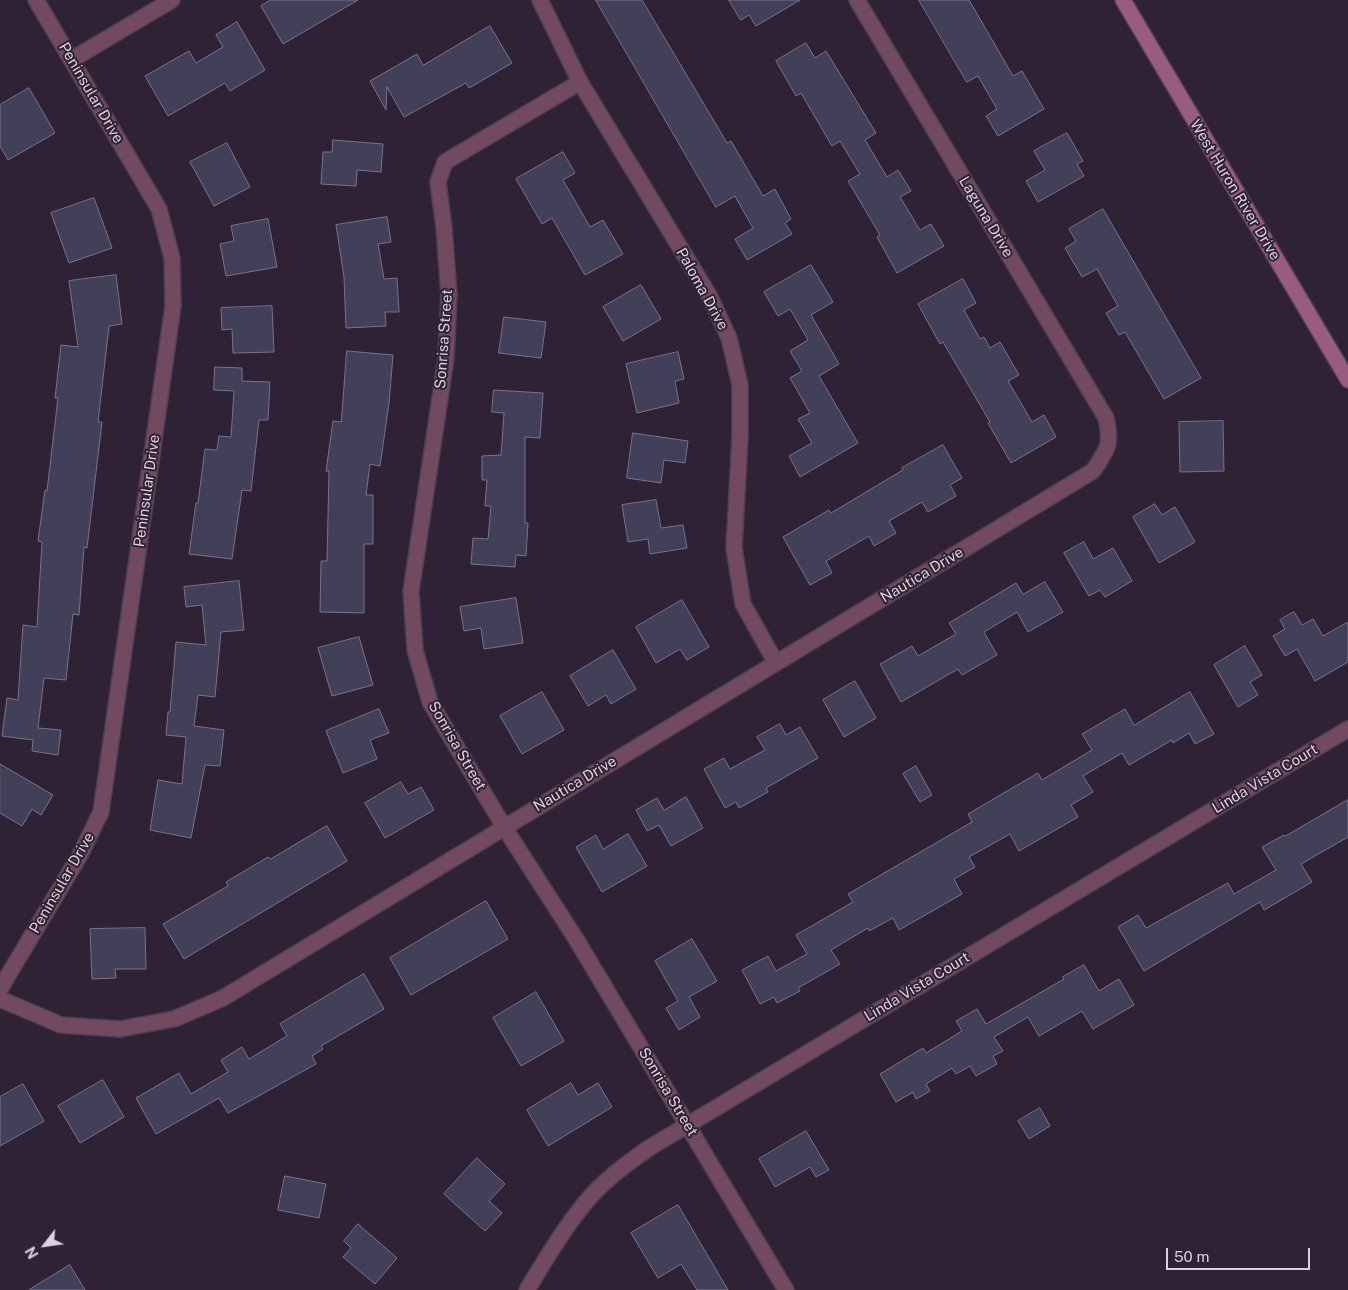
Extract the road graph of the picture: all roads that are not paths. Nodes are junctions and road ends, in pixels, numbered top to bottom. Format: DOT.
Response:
graph roads {
  1 [pos="36,0"];
  2 [pos="172,0"];
  3 [pos="540,0"];
  4 [pos="858,0"];
  5 [pos="1123,0"];
  6 [pos="71,60"];
  7 [pos="580,82"];
  8 [pos="1348,380"];
  9 [pos="1110,435"];
  10 [pos="776,663"];
  11 [pos="1348,729"];
  12 [pos="504,827"];
  13 [pos="0,990"];
  14 [pos="0,999"];
  15 [pos="688,1124"];
  16 [pos="527,1290"];
  17 [pos="786,1290"];
  1 -- 6 [label="street, Peninsular Drive"];
  2 -- 6 [label="street"];
  3 -- 7 [label="street, Paloma Drive"];
  4 -- 9 [label="street, Laguna Drive"];
  5 -- 8 [label="main road, West Huron River Drive"];
  6 -- 13 [label="street, Peninsular Drive"];
  7 -- 10 [label="street, Paloma Drive"];
  7 -- 12 [label="street, Sonrisa Street"];
  9 -- 10 [label="street, Nautica Drive"];
  10 -- 12 [label="street, Nautica Drive"];
  11 -- 15 [label="street, Linda Vista Court"];
  12 -- 14 [label="street, Nautica Drive"];
  12 -- 15 [label="street, Sonrisa Street"];
  15 -- 16 [label="street, Linda Vista Court"];
  15 -- 17 [label="street, Sonrisa Street"];
}
